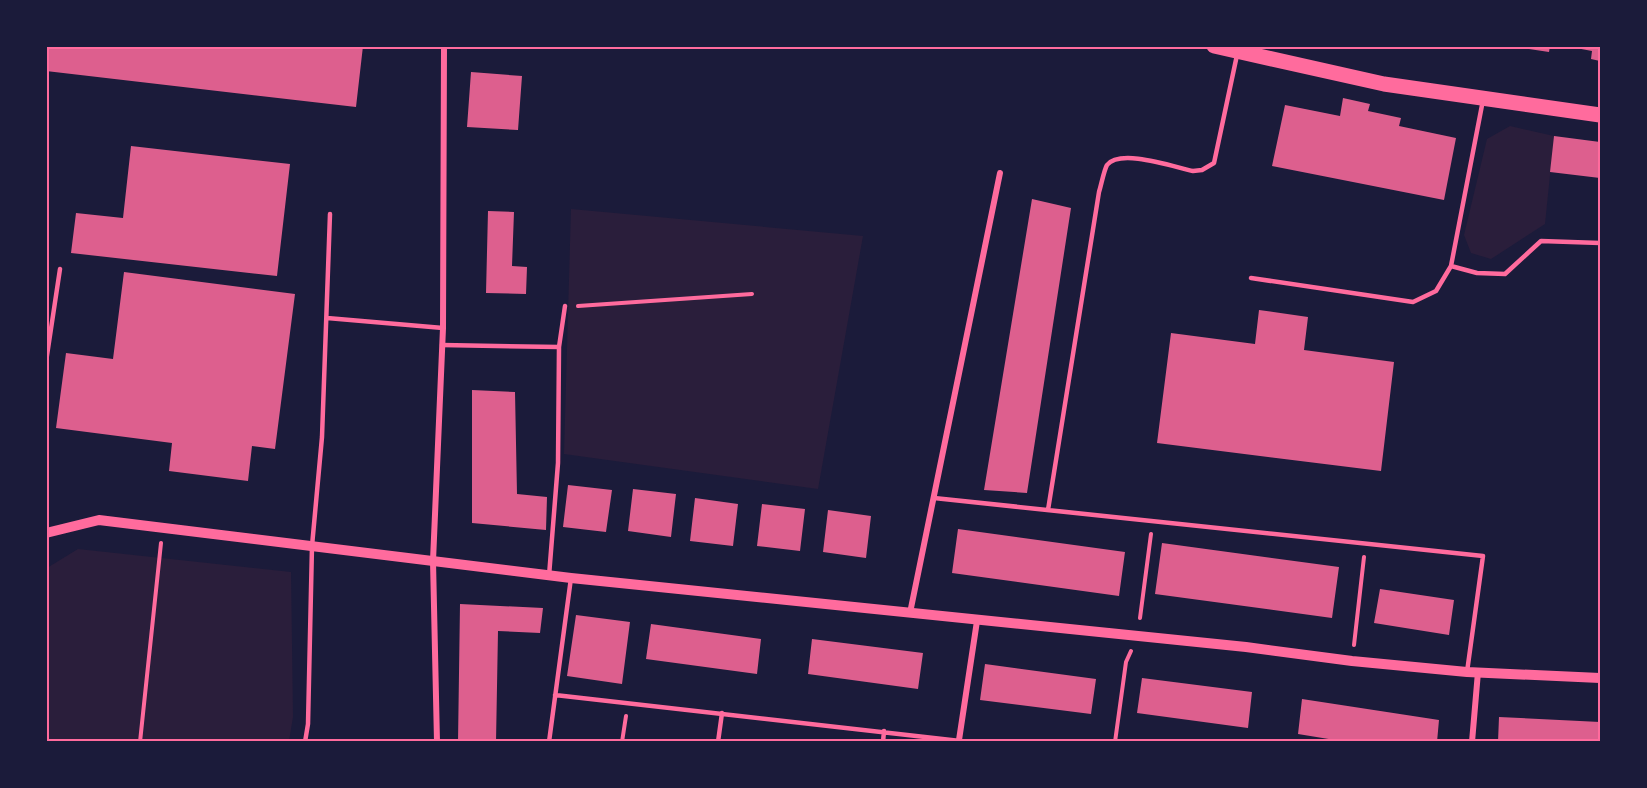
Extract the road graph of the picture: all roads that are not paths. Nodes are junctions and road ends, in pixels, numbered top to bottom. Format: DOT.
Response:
graph roads {
  1 [pos="444,46"];
  2 [pos="1214,46"];
  3 [pos="1237,52"];
  4 [pos="1484,99"];
  5 [pos="1600,115"];
  6 [pos="1000,173"];
  7 [pos="330,214"];
  8 [pos="1600,243"];
  9 [pos="1451,266"];
  10 [pos="60,269"];
  11 [pos="1251,278"];
  12 [pos="565,306"];
  13 [pos="327,318"];
  14 [pos="443,328"];
  15 [pos="442,345"];
  16 [pos="559,347"];
  17 [pos="46,362"];
  18 [pos="934,498"];
  19 [pos="1048,510"];
  20 [pos="46,533"];
  21 [pos="312,546"];
  22 [pos="433,561"];
  23 [pos="549,576"];
  24 [pos="571,578"];
  25 [pos="910,613"];
  26 [pos="977,621"];
  27 [pos="1473,672"];
  28 [pos="1600,678"];
  29 [pos="555,695"];
  30 [pos="722,713"];
  31 [pos="884,731"];
  32 [pos="959,740"];
  33 [pos="305,741"];
  34 [pos="437,741"];
  35 [pos="549,741"];
  36 [pos="718,741"];
  37 [pos="883,741"];
  38 [pos="969,741"];
  39 [pos="1472,741"];
  1 -- 14 [label="street"];
  2 -- 3 [label="main road"];
  3 -- 4 [label="main road"];
  3 -- 19 [label="lane"];
  4 -- 5 [label="main road"];
  4 -- 9 [label="lane"];
  6 -- 18 [label="street"];
  7 -- 13 [label="lane"];
  8 -- 9 [label="lane"];
  9 -- 11 [label="lane"];
  10 -- 17 [label="lane"];
  12 -- 16 [label="lane"];
  13 -- 14 [label="lane"];
  13 -- 21 [label="lane"];
  14 -- 15 [label="street"];
  15 -- 16 [label="lane"];
  15 -- 22 [label="street"];
  16 -- 23 [label="lane"];
  18 -- 19 [label="lane"];
  18 -- 25 [label="street"];
  19 -- 27 [label="lane"];
  20 -- 21 [label="street"];
  21 -- 22 [label="street"];
  21 -- 33 [label="lane"];
  22 -- 23 [label="street"];
  22 -- 34 [label="street"];
  23 -- 24 [label="street"];
  24 -- 25 [label="street"];
  24 -- 29 [label="lane"];
  25 -- 26 [label="street"];
  26 -- 27 [label="street"];
  26 -- 32 [label="street"];
  27 -- 28 [label="street"];
  27 -- 39 [label="street"];
  29 -- 30 [label="lane"];
  29 -- 35 [label="lane"];
  30 -- 31 [label="lane"];
  30 -- 36 [label="lane"];
  31 -- 32 [label="lane"];
  31 -- 37 [label="lane"];
  32 -- 38 [label="lane"];
}
